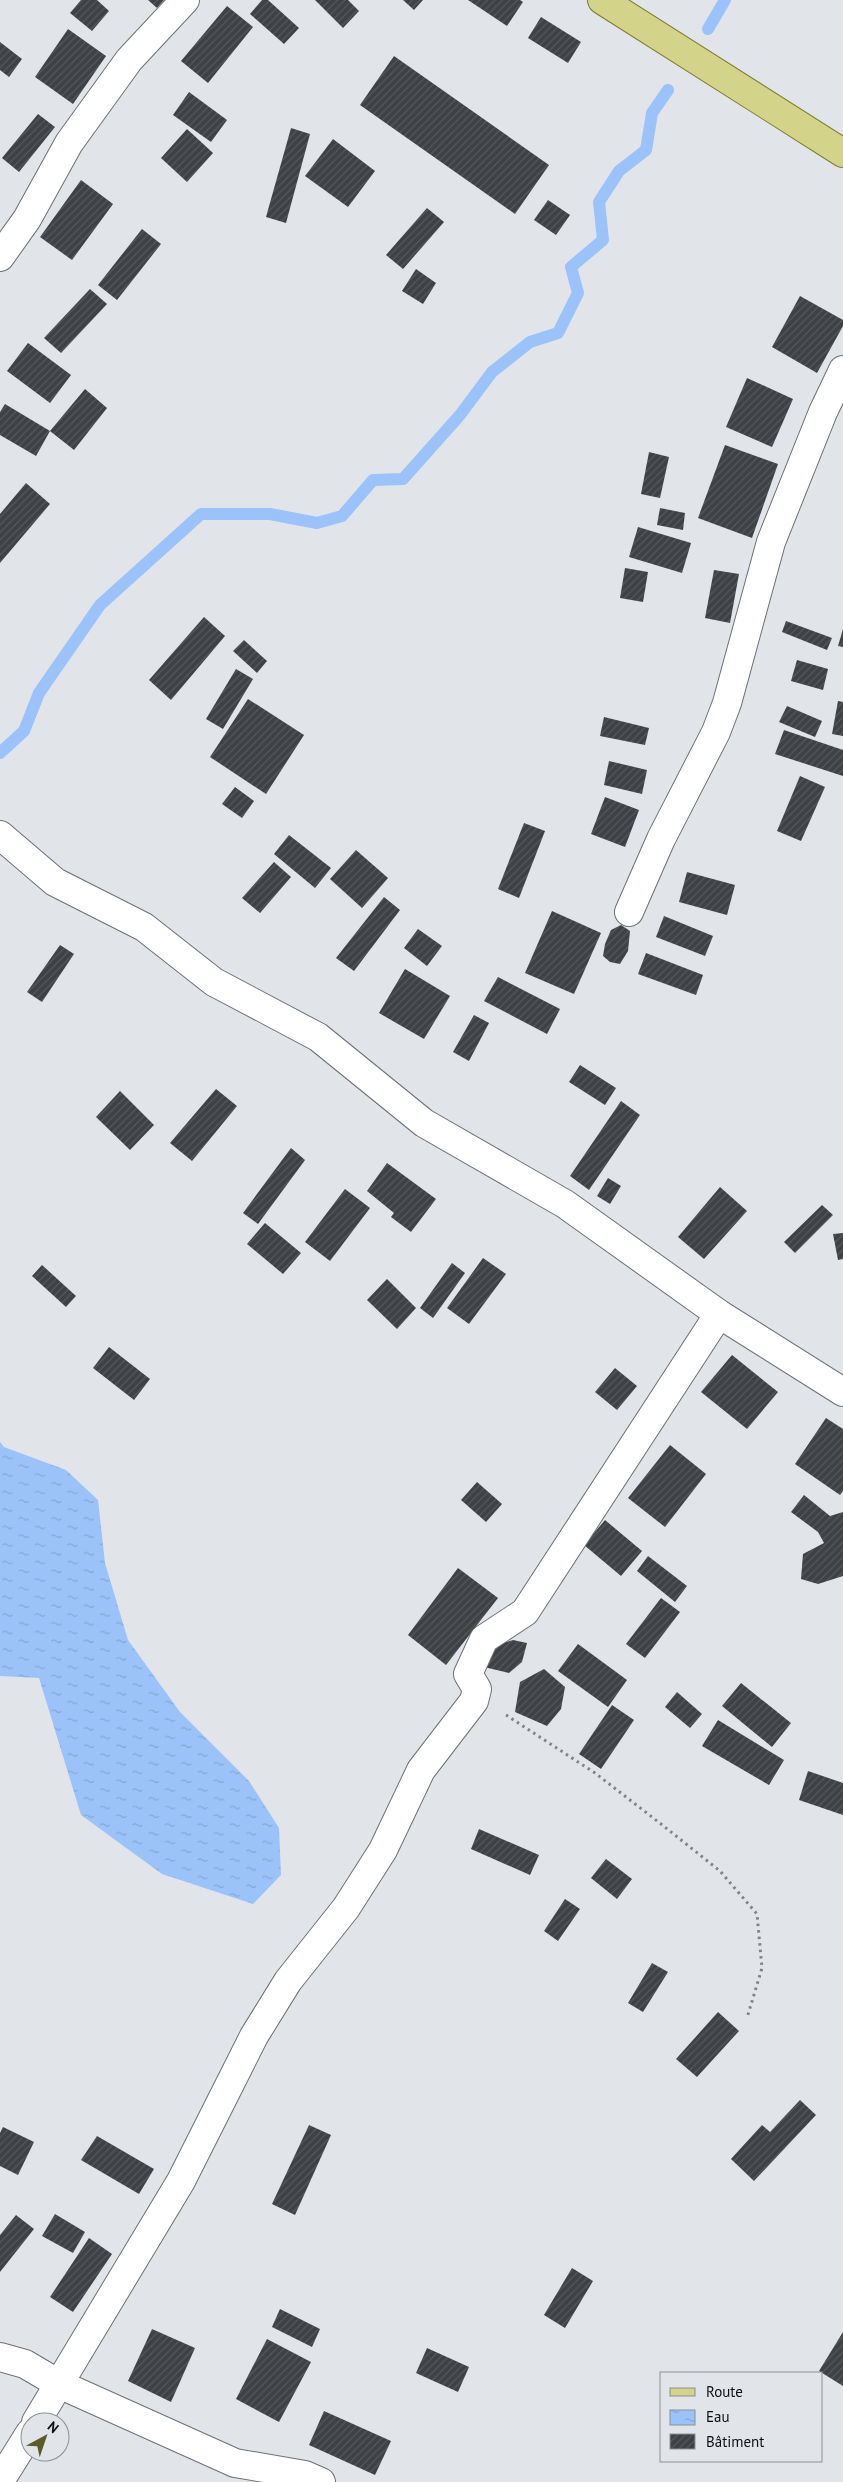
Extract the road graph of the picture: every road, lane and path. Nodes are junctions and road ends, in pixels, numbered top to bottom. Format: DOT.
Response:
graph roads {
  1 [pos="185,0"];
  2 [pos="602,0"];
  3 [pos="843,153"];
  4 [pos="0,257"];
  5 [pos="843,370"];
  6 [pos="0,835"];
  7 [pos="629,912"];
  8 [pos="719,1314"];
  9 [pos="843,1392"];
  10 [pos="476,1695"];
  11 [pos="746,2018"];
  12 [pos="0,2357"];
  13 [pos="59,2384"];
  14 [pos="42,2412"];
  15 [pos="20,2448"];
  16 [pos="0,2481"];
  17 [pos="321,2482"];
  1 -- 4 [label="street"];
  2 -- 3 [label="main road"];
  5 -- 7 [label="street"];
  6 -- 8 [label="street"];
  8 -- 9 [label="street"];
  8 -- 10 [label="street"];
  10 -- 11 [label="path"];
  10 -- 13 [label="street"];
  12 -- 13 [label="street"];
  13 -- 14 [label="street"];
  13 -- 17 [label="street"];
  15 -- 16 [label="street"];
}
